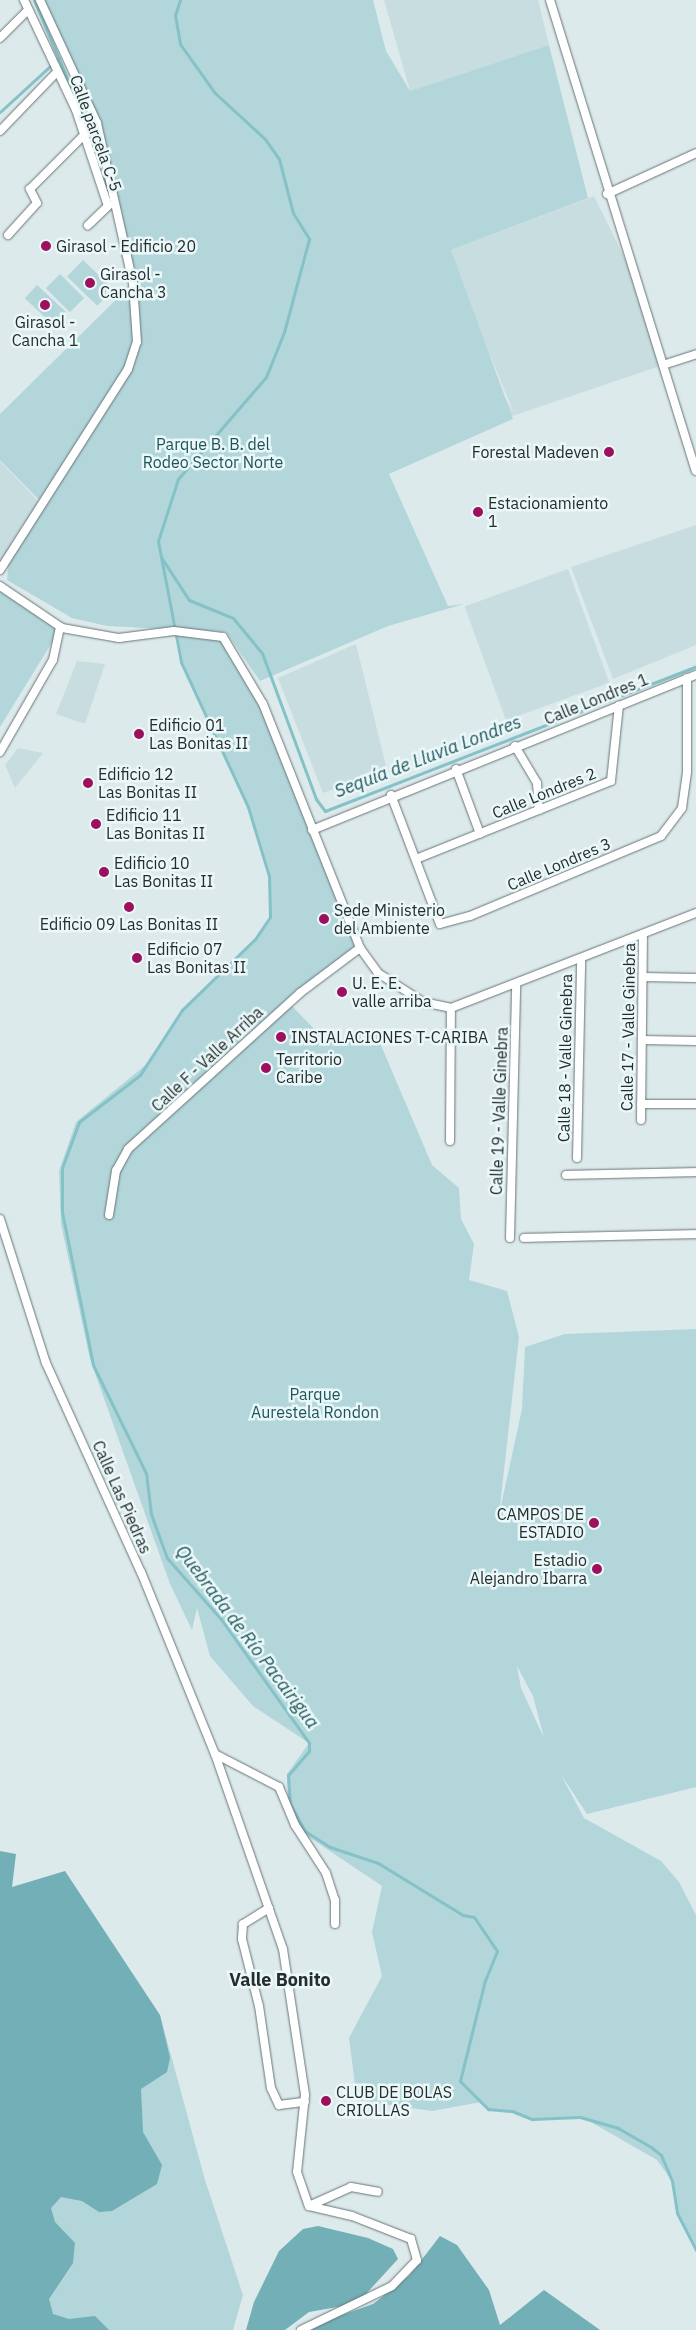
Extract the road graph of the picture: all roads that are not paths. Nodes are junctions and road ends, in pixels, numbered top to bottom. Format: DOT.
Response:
graph roads {
  1 [pos="24,0"];
  2 [pos="40,0"];
  3 [pos="550,0"];
  4 [pos="28,10"];
  5 [pos="0,38"];
  6 [pos="58,71"];
  7 [pos="0,131"];
  8 [pos="84,134"];
  9 [pos="696,153"];
  10 [pos="607,194"];
  11 [pos="88,225"];
  12 [pos="8,235"];
  13 [pos="696,354"];
  14 [pos="663,365"];
  15 [pos="696,471"];
  16 [pos="0,570"];
  17 [pos="0,586"];
  18 [pos="60,627"];
  19 [pos="696,675"];
  20 [pos="687,678"];
  21 [pos="619,705"];
  22 [pos="515,746"];
  23 [pos="0,752"];
  24 [pos="456,769"];
  25 [pos="391,795"];
  26 [pos="539,810"];
  27 [pos="312,830"];
  28 [pos="480,834"];
  29 [pos="416,859"];
  30 [pos="696,913"];
  31 [pos="643,934"];
  32 [pos="360,948"];
  33 [pos="581,958"];
  34 [pos="643,977"];
  35 [pos="696,978"];
  36 [pos="516,984"];
  37 [pos="451,1008"];
  38 [pos="642,1040"];
  39 [pos="696,1041"];
  40 [pos="641,1104"];
  41 [pos="696,1104"];
  42 [pos="641,1120"];
  43 [pos="450,1141"];
  44 [pos="577,1158"];
  45 [pos="696,1172"];
  46 [pos="566,1175"];
  47 [pos="109,1215"];
  48 [pos="0,1219"];
  49 [pos="696,1234"];
  50 [pos="510,1238"];
  51 [pos="524,1238"];
  52 [pos="215,1754"];
  53 [pos="269,1908"];
  54 [pos="335,1924"];
  55 [pos="305,2102"];
  56 [pos="378,2192"];
  57 [pos="309,2206"];
  58 [pos="301,2330"];
  1 -- 4 [label="street, Calle parcela C-5"];
  2 -- 16 [label="street"];
  3 -- 10 [label="street"];
  4 -- 5 [label="street"];
  4 -- 6 [label="street, Calle parcela C-5"];
  6 -- 7 [label="street"];
  6 -- 8 [label="street, Calle parcela C-5"];
  8 -- 11 [label="street, Calle parcela C-5"];
  8 -- 12 [label="street"];
  9 -- 10 [label="street"];
  10 -- 14 [label="street"];
  13 -- 14 [label="street"];
  14 -- 15 [label="street"];
  17 -- 18 [label="street"];
  18 -- 23 [label="street"];
  18 -- 27 [label="street"];
  19 -- 20 [label="street, Calle Londres 1"];
  20 -- 21 [label="street, Calle Londres 1"];
  20 -- 29 [label="street, Calle Londres 3"];
  21 -- 22 [label="street, Calle Londres 1"];
  21 -- 26 [label="street, Calle Londres 2"];
  22 -- 24 [label="street, Calle Londres 1"];
  22 -- 26 [label="street"];
  24 -- 25 [label="street, Calle Londres 1"];
  24 -- 28 [label="street"];
  25 -- 27 [label="street, Calle Londres 1"];
  25 -- 29 [label="street, Calle Londres 3"];
  26 -- 28 [label="street, Calle Londres 2"];
  27 -- 32 [label="street"];
  28 -- 29 [label="street, Calle Londres 2"];
  30 -- 31 [label="street"];
  31 -- 33 [label="street"];
  31 -- 34 [label="street, Calle 17 - Valle Ginebra"];
  32 -- 37 [label="street"];
  32 -- 47 [label="street, Calle F - Valle Arriba"];
  33 -- 36 [label="street"];
  33 -- 44 [label="street, Calle 18 - Valle Ginebra"];
  34 -- 35 [label="street"];
  34 -- 38 [label="street, Calle 17 - Valle Ginebra"];
  36 -- 37 [label="street"];
  36 -- 50 [label="street, Calle 19 - Valle Ginebra"];
  37 -- 43 [label="street"];
  38 -- 39 [label="street"];
  38 -- 40 [label="street, Calle 17 - Valle Ginebra"];
  40 -- 41 [label="street"];
  40 -- 42 [label="street, Calle 17 - Valle Ginebra"];
  45 -- 46 [label="street"];
  48 -- 52 [label="street, Calle Las Piedras"];
  49 -- 51 [label="street"];
  52 -- 53 [label="street, Calle Las Piedras"];
  52 -- 54 [label="street"];
  53 -- 55 [label="street, Calle Las Piedras"];
  53 -- 55 [label="street"];
  55 -- 57 [label="street, Calle Las Piedras"];
  56 -- 57 [label="street"];
  57 -- 58 [label="street"];
}
